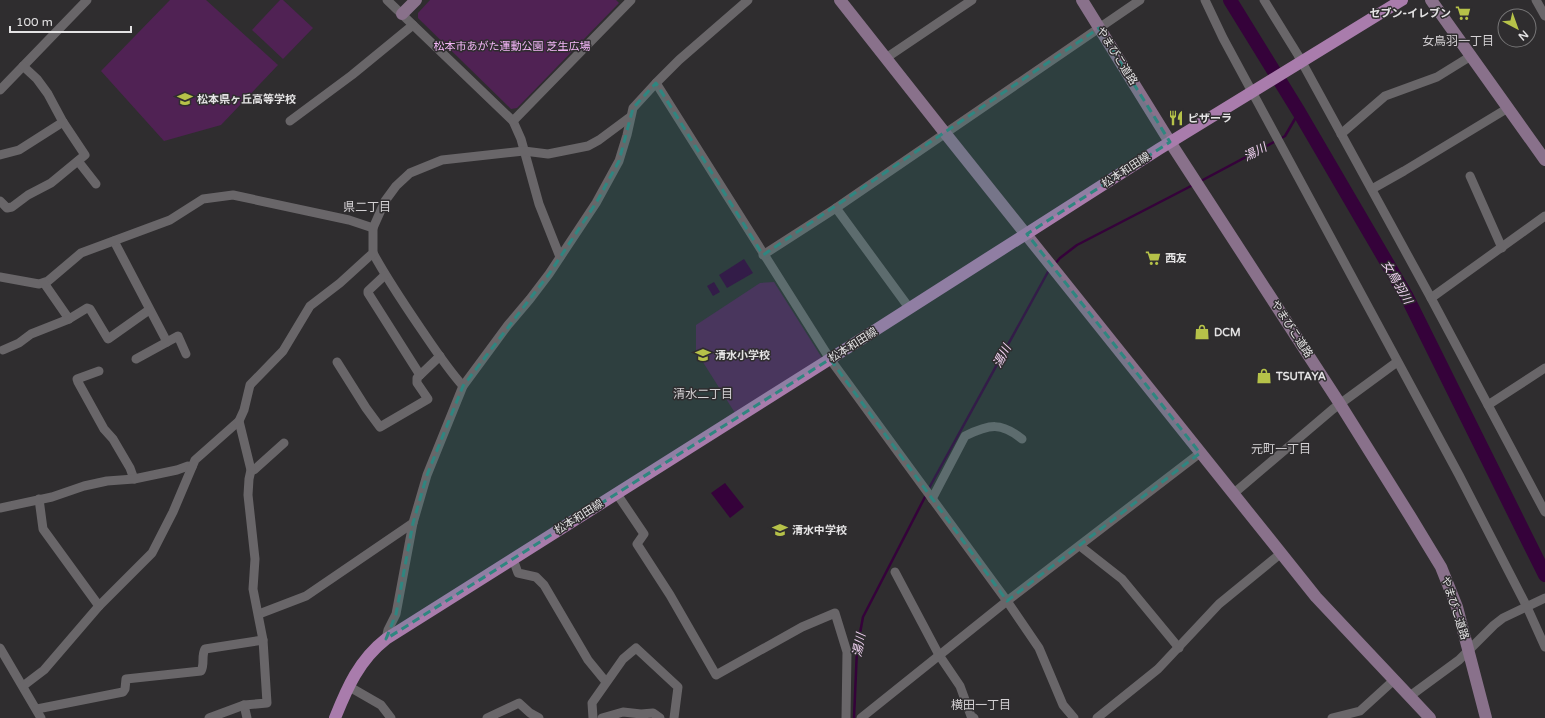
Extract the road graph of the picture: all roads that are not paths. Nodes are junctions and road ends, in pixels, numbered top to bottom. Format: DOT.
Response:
graph roads {
  1 [pos="87,0"];
  2 [pos="387,0"];
  3 [pos="416,0"];
  4 [pos="631,0"];
  5 [pos="748,0"];
  6 [pos="840,0"];
  7 [pos="972,0"];
  8 [pos="1082,0"];
  9 [pos="1140,0"];
  10 [pos="1205,0"];
  11 [pos="1264,0"];
  12 [pos="1402,0"];
  13 [pos="1431,0"];
  14 [pos="1536,0"];
  15 [pos="402,14"];
  16 [pos="1545,16"];
  17 [pos="413,25"];
  18 [pos="1099,28"];
  19 [pos="1471,56"];
  20 [pos="886,58"];
  21 [pos="1300,63"];
  22 [pos="23,66"];
  23 [pos="656,82"];
  24 [pos="0,90"];
  25 [pos="1254,91"];
  26 [pos="1508,108"];
  27 [pos="630,117"];
  28 [pos="514,120"];
  29 [pos="290,121"];
  30 [pos="63,122"];
  31 [pos="944,133"];
  32 [pos="1341,134"];
  33 [pos="1170,142"];
  34 [pos="524,152"];
  35 [pos="0,155"];
  36 [pos="1545,160"];
  37 [pos="78,162"];
  38 [pos="1470,176"];
  39 [pos="96,184"];
  40 [pos="1372,189"];
  41 [pos="0,201"];
  42 [pos="836,208"];
  43 [pos="1545,216"];
  44 [pos="373,228"];
  45 [pos="1027,234"];
  46 [pos="114,241"];
  47 [pos="1502,248"];
  48 [pos="373,253"];
  49 [pos="763,255"];
  50 [pos="560,257"];
  51 [pos="385,276"];
  52 [pos="0,277"];
  53 [pos="44,283"];
  54 [pos="1431,298"];
  55 [pos="910,309"];
  56 [pos="149,310"];
  57 [pos="69,319"];
  58 [pos="166,342"];
  59 [pos="3,350"];
  60 [pos="186,354"];
  61 [pos="440,356"];
  62 [pos="136,359"];
  63 [pos="830,359"];
  64 [pos="337,362"];
  65 [pos="1397,362"];
  66 [pos="99,371"];
  67 [pos="1544,372"];
  68 [pos="420,375"];
  69 [pos="463,386"];
  70 [pos="1340,404"];
  71 [pos="1488,405"];
  72 [pos="239,421"];
  73 [pos="1022,439"];
  74 [pos="284,443"];
  75 [pos="1200,453"];
  76 [pos="192,467"];
  77 [pos="251,470"];
  78 [pos="134,479"];
  79 [pos="617,494"];
  80 [pos="1233,494"];
  81 [pos="929,495"];
  82 [pos="39,499"];
  83 [pos="0,508"];
  84 [pos="1545,512"];
  85 [pos="413,523"];
  86 [pos="1080,546"];
  87 [pos="1280,554"];
  88 [pos="513,559"];
  89 [pos="895,572"];
  90 [pos="1545,598"];
  91 [pos="1007,601"];
  92 [pos="99,606"];
  93 [pos="1529,606"];
  94 [pos="259,614"];
  95 [pos="386,639"];
  96 [pos="263,640"];
  97 [pos="1545,647"];
  98 [pos="0,648"];
  99 [pos="1179,648"];
  100 [pos="1468,652"];
  101 [pos="939,655"];
  102 [pos="1394,680"];
  103 [pos="606,682"];
  104 [pos="23,686"];
  105 [pos="348,686"];
  106 [pos="1410,696"];
  107 [pos="244,706"];
  108 [pos="37,709"];
  109 [pos="41,718"];
  110 [pos="209,718"];
  111 [pos="247,718"];
  112 [pos="335,718"];
  113 [pos="391,718"];
  114 [pos="487,718"];
  115 [pos="539,718"];
  116 [pos="593,718"];
  117 [pos="602,718"];
  118 [pos="660,718"];
  119 [pos="674,718"];
  120 [pos="846,718"];
  121 [pos="861,718"];
  122 [pos="974,718"];
  123 [pos="1074,718"];
  124 [pos="1097,718"];
  125 [pos="1332,718"];
  126 [pos="1430,718"];
  127 [pos="1486,718"];
  1 -- 22 [label="street"];
  2 -- 15 [label="street"];
  3 -- 15 [label="street"];
  4 -- 28 [label="street"];
  5 -- 23 [label="street"];
  6 -- 20 [label="street"];
  7 -- 20 [label="street"];
  8 -- 18 [label="street, やまびこ道路"];
  9 -- 18 [label="street"];
  10 -- 25 [label="street"];
  11 -- 21 [label="street"];
  12 -- 21 [label="main road, 松本和田線"];
  13 -- 19 [label="street"];
  14 -- 16 [label="street"];
  15 -- 17 [label="street"];
  17 -- 28 [label="street"];
  17 -- 29 [label="street"];
  18 -- 31 [label="street"];
  18 -- 33 [label="street, やまびこ道路"];
  19 -- 26 [label="street"];
  19 -- 32 [label="street"];
  20 -- 31 [label="street"];
  21 -- 25 [label="main road, 松本和田線"];
  21 -- 32 [label="street"];
  22 -- 24 [label="street"];
  22 -- 30 [label="street"];
  23 -- 27 [label="street"];
  23 -- 49 [label="street"];
  25 -- 33 [label="main road, 松本和田線"];
  25 -- 65 [label="street"];
  26 -- 36 [label="street"];
  26 -- 40 [label="street"];
  27 -- 34 [label="street"];
  27 -- 50 [label="street"];
  28 -- 34 [label="street"];
  30 -- 35 [label="street"];
  30 -- 37 [label="street"];
  31 -- 42 [label="street"];
  31 -- 45 [label="street"];
  32 -- 40 [label="street"];
  33 -- 45 [label="main road, 松本和田線"];
  33 -- 70 [label="street, やまびこ道路"];
  34 -- 44 [label="street"];
  34 -- 50 [label="street"];
  37 -- 39 [label="street"];
  37 -- 41 [label="street"];
  38 -- 47 [label="street"];
  40 -- 54 [label="street"];
  42 -- 49 [label="street"];
  42 -- 55 [label="street"];
  43 -- 47 [label="street"];
  44 -- 46 [label="street"];
  44 -- 48 [label="street"];
  45 -- 55 [label="main road, 松本和田線"];
  45 -- 75 [label="street"];
  46 -- 53 [label="street"];
  46 -- 56 [label="street"];
  47 -- 54 [label="street"];
  48 -- 51 [label="street"];
  48 -- 72 [label="street"];
  49 -- 63 [label="street"];
  50 -- 69 [label="street"];
  51 -- 61 [label="street"];
  51 -- 68 [label="street"];
  52 -- 53 [label="street"];
  53 -- 57 [label="street"];
  54 -- 71 [label="street"];
  55 -- 63 [label="main road, 松本和田線"];
  56 -- 57 [label="street"];
  56 -- 58 [label="street"];
  57 -- 59 [label="street"];
  58 -- 60 [label="street"];
  58 -- 62 [label="street"];
  61 -- 68 [label="street"];
  61 -- 69 [label="street"];
  63 -- 79 [label="main road, 松本和田線"];
  63 -- 81 [label="street"];
  64 -- 68 [label="street"];
  65 -- 70 [label="street"];
  65 -- 93 [label="street"];
  66 -- 78 [label="street"];
  67 -- 71 [label="street"];
  69 -- 85 [label="street"];
  70 -- 80 [label="street"];
  70 -- 100 [label="street, やまびこ道路"];
  71 -- 84 [label="street"];
  72 -- 76 [label="street"];
  72 -- 77 [label="street"];
  73 -- 81 [label="street"];
  74 -- 77 [label="street"];
  75 -- 80 [label="street"];
  75 -- 86 [label="street"];
  76 -- 78 [label="street"];
  76 -- 92 [label="street"];
  77 -- 94 [label="street"];
  78 -- 82 [label="street"];
  79 -- 88 [label="main road, 松本和田線"];
  79 -- 120 [label="street"];
  80 -- 87 [label="street"];
  81 -- 91 [label="street"];
  82 -- 83 [label="street"];
  82 -- 92 [label="street"];
  85 -- 94 [label="street"];
  85 -- 95 [label="street"];
  86 -- 91 [label="street"];
  86 -- 99 [label="street"];
  87 -- 99 [label="street"];
  87 -- 102 [label="street"];
  88 -- 95 [label="main road, 松本和田線"];
  88 -- 103 [label="street"];
  89 -- 101 [label="street"];
  90 -- 93 [label="street"];
  91 -- 101 [label="street"];
  91 -- 123 [label="street"];
  92 -- 104 [label="street"];
  93 -- 97 [label="street"];
  93 -- 100 [label="street"];
  94 -- 96 [label="street"];
  95 -- 105 [label="main road, 松本和田線"];
  96 -- 107 [label="street"];
  96 -- 108 [label="street"];
  98 -- 104 [label="street"];
  99 -- 124 [label="street"];
  100 -- 106 [label="street"];
  100 -- 127 [label="street, やまびこ道路"];
  101 -- 121 [label="street"];
  101 -- 122 [label="street"];
  102 -- 106 [label="street"];
  102 -- 125 [label="street"];
  103 -- 116 [label="street"];
  103 -- 119 [label="street"];
  104 -- 108 [label="street"];
  105 -- 112 [label="main road, 松本和田線"];
  105 -- 113 [label="street"];
  106 -- 126 [label="street"];
  107 -- 110 [label="street"];
  107 -- 111 [label="street"];
  108 -- 109 [label="street"];
  114 -- 115 [label="street"];
  117 -- 118 [label="street"];
}
